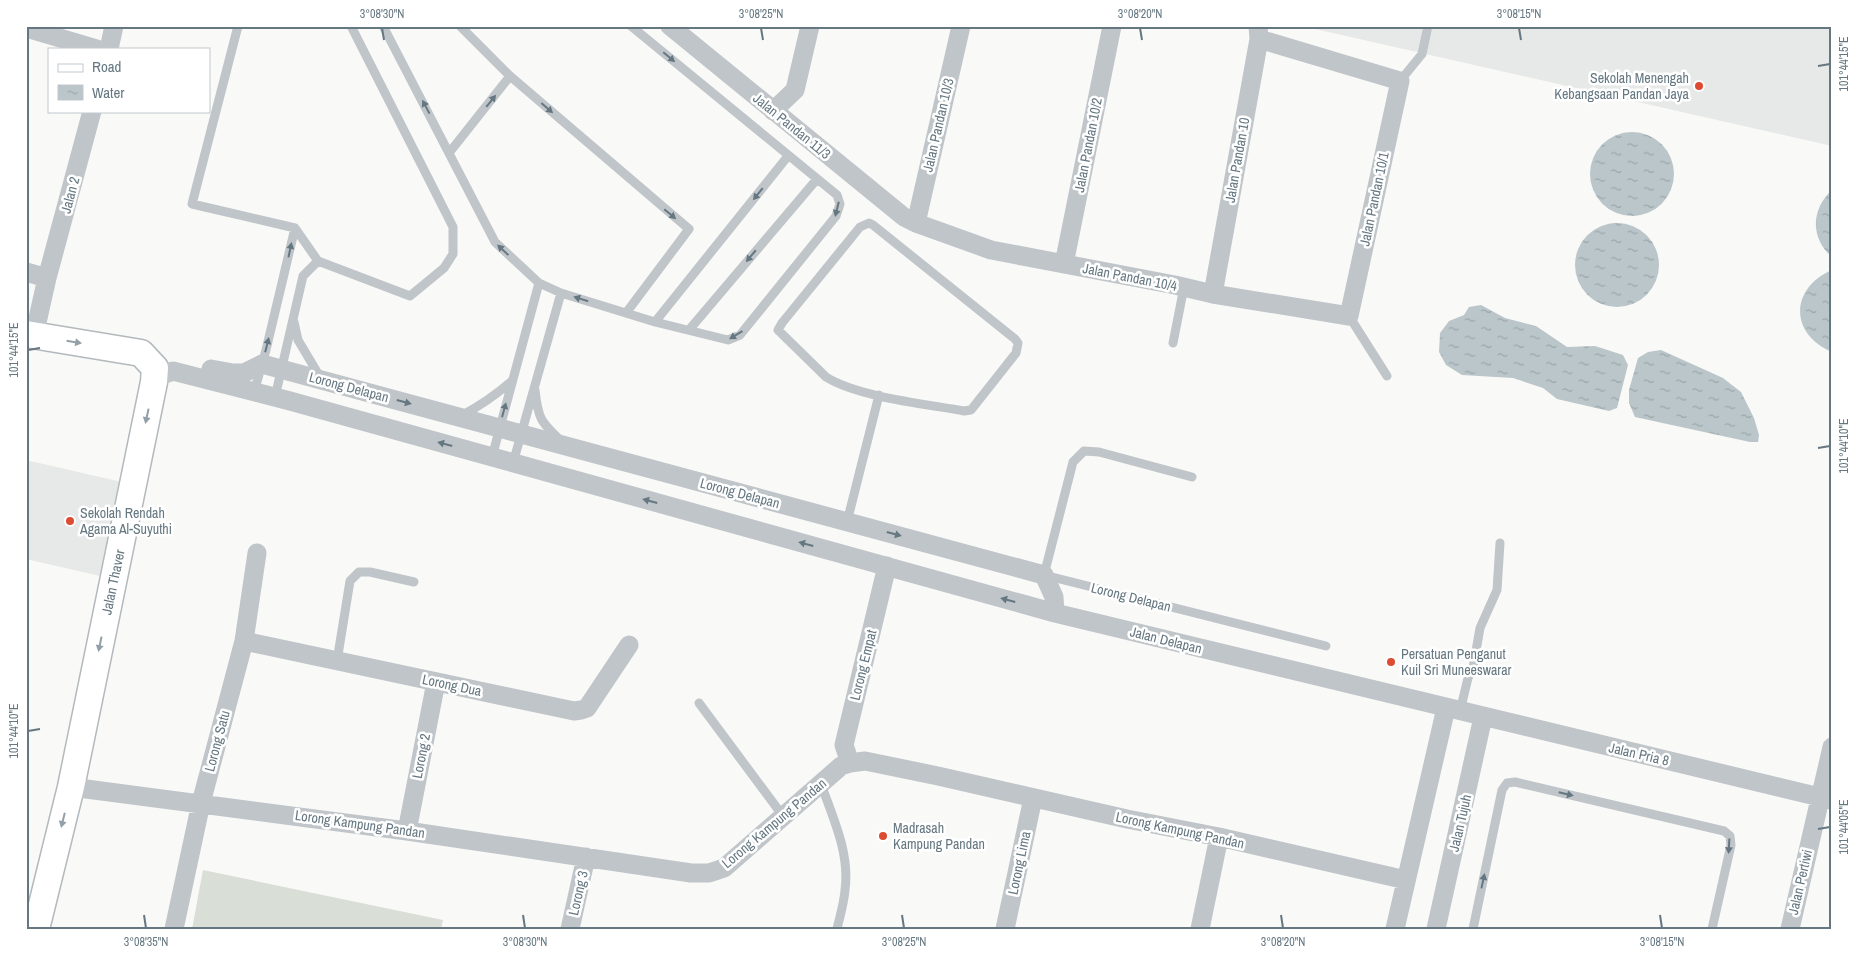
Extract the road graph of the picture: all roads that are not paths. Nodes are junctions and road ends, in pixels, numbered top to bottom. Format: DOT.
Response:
graph roads {
  1 [pos="114,26"];
  2 [pos="238,26"];
  3 [pos="351,26"];
  4 [pos="383,26"];
  5 [pos="460,26"];
  6 [pos="631,26"];
  7 [pos="670,26"];
  8 [pos="810,26"];
  9 [pos="961,26"];
  10 [pos="1112,26"];
  11 [pos="1428,26"];
  12 [pos="26,28"];
  13 [pos="1259,33"];
  14 [pos="94,48"];
  15 [pos="108,48"];
  16 [pos="510,76"];
  17 [pos="1400,81"];
  18 [pos="774,111"];
  19 [pos="92,112"];
  20 [pos="449,153"];
  21 [pos="788,156"];
  22 [pos="817,179"];
  23 [pos="916,223"];
  24 [pos="295,228"];
  25 [pos="318,261"];
  26 [pos="1064,264"];
  27 [pos="26,272"];
  28 [pos="285,272"];
  29 [pos="303,276"];
  30 [pos="47,278"];
  31 [pos="539,283"];
  32 [pos="1184,287"];
  33 [pos="561,293"];
  34 [pos="1213,294"];
  35 [pos="626,313"];
  36 [pos="1349,316"];
  37 [pos="293,319"];
  38 [pos="655,322"];
  39 [pos="689,330"];
  40 [pos="30,335"];
  41 [pos="1173,342"];
  42 [pos="262,364"];
  43 [pos="282,369"];
  44 [pos="154,375"];
  45 [pos="1387,376"];
  46 [pos="323,380"];
  47 [pos="512,380"];
  48 [pos="535,385"];
  49 [pos="254,392"];
  50 [pos="879,395"];
  51 [pos="275,397"];
  52 [pos="458,417"];
  53 [pos="500,428"];
  54 [pos="521,434"];
  55 [pos="565,446"];
  56 [pos="492,457"];
  57 [pos="513,463"];
  58 [pos="1192,477"];
  59 [pos="847,522"];
  60 [pos="1500,543"];
  61 [pos="257,553"];
  62 [pos="840,553"];
  63 [pos="887,566"];
  64 [pos="1044,575"];
  65 [pos="414,582"];
  66 [pos="1055,613"];
  67 [pos="244,641"];
  68 [pos="629,645"];
  69 [pos="1326,646"];
  70 [pos="337,661"];
  71 [pos="436,682"];
  72 [pos="699,703"];
  73 [pos="1453,710"];
  74 [pos="1483,717"];
  75 [pos="1832,747"];
  76 [pos="850,762"];
  77 [pos="821,783"];
  78 [pos="71,787"];
  79 [pos="1033,798"];
  80 [pos="1826,798"];
  81 [pos="201,803"];
  82 [pos="783,816"];
  83 [pos="407,831"];
  84 [pos="1219,837"];
  85 [pos="586,857"];
  86 [pos="1406,880"];
  87 [pos="36,929"];
  88 [pos="174,929"];
  89 [pos="570,929"];
  90 [pos="837,929"];
  91 [pos="1005,929"];
  92 [pos="1200,929"];
  93 [pos="1395,929"];
  94 [pos="1436,929"];
  95 [pos="1473,929"];
  96 [pos="1712,929"];
  97 [pos="1790,929"];
  1 -- 15 [label="street"];
  2 -- 24 [label="lane"];
  3 -- 25 [label="lane"];
  20 -- 4 [label="lane, one-way"];
  5 -- 16 [label="lane"];
  6 -- 21 [label="lane, one-way"];
  7 -- 18 [label="street, Jalan Pandan 11/3"];
  8 -- 18 [label="street"];
  9 -- 23 [label="street, Jalan Pandan 10/3"];
  10 -- 26 [label="street, Jalan Pandan 10/2"];
  11 -- 17 [label="lane, Jalan Pandan 10/1"];
  12 -- 14 [label="street"];
  13 -- 17 [label="street"];
  13 -- 34 [label="street, Jalan Pandan 10"];
  20 -- 16 [label="lane, one-way"];
  16 -- 35 [label="lane, one-way"];
  17 -- 36 [label="street, Jalan Pandan 10/1"];
  18 -- 23 [label="street, Jalan Pandan 11/3"];
  19 -- 30 [label="street, Jalan 2"];
  31 -- 20 [label="lane, one-way"];
  21 -- 22 [label="lane"];
  21 -- 38 [label="lane, one-way"];
  22 -- 39 [label="lane, one-way"];
  22 -- 39 [label="lane, one-way"];
  23 -- 26 [label="street, Jalan Pandan 10/4"];
  24 -- 25 [label="lane"];
  28 -- 24 [label="lane, one-way"];
  25 -- 29 [label="lane"];
  26 -- 32 [label="street, Jalan Pandan 10/4"];
  27 -- 30 [label="street"];
  28 -- 29 [label="lane"];
  42 -- 28 [label="lane, one-way"];
  29 -- 37 [label="lane"];
  30 -- 40 [label="street, Jalan 2"];
  31 -- 33 [label="lane"];
  31 -- 47 [label="lane"];
  32 -- 34 [label="street, Jalan Pandan 10/4"];
  32 -- 41 [label="lane"];
  35 -- 33 [label="lane, one-way"];
  33 -- 48 [label="lane"];
  34 -- 36 [label="street, Jalan Pandan 10/4"];
  35 -- 38 [label="lane"];
  36 -- 45 [label="lane"];
  37 -- 43 [label="lane"];
  37 -- 46 [label="lane"];
  38 -- 39 [label="lane"];
  40 -- 44 [label="street, one-way"];
  42 -- 43 [label="street, Lorong Delapan"];
  42 -- 44 [label="street"];
  42 -- 49 [label="lane"];
  43 -- 46 [label="street, Lorong Delapan"];
  43 -- 51 [label="lane"];
  44 -- 49 [label="street"];
  44 -- 78 [label="street, Jalan Thaver, one-way"];
  46 -- 52 [label="street, Lorong Delapan, one-way"];
  47 -- 52 [label="lane"];
  53 -- 47 [label="lane, one-way"];
  48 -- 54 [label="lane"];
  48 -- 55 [label="lane"];
  49 -- 51 [label="street"];
  50 -- 50 [label="lane"];
  50 -- 59 [label="lane"];
  56 -- 51 [label="street, one-way"];
  52 -- 53 [label="street, Lorong Delapan"];
  53 -- 54 [label="street, Lorong Delapan"];
  53 -- 56 [label="lane"];
  54 -- 55 [label="street, Lorong Delapan"];
  54 -- 57 [label="lane"];
  55 -- 59 [label="street, Lorong Delapan"];
  56 -- 57 [label="street"];
  62 -- 57 [label="street, one-way"];
  58 -- 64 [label="lane"];
  59 -- 62 [label="street"];
  59 -- 64 [label="street, Lorong Delapan, one-way"];
  60 -- 73 [label="lane"];
  61 -- 67 [label="street, Lorong Satu"];
  62 -- 63 [label="street"];
  66 -- 63 [label="street, Jalan Delapan, one-way"];
  63 -- 76 [label="street, Lorong Empat"];
  64 -- 66 [label="street"];
  64 -- 69 [label="lane, Lorong Delapan"];
  65 -- 70 [label="lane"];
  66 -- 73 [label="street, Jalan Delapan"];
  67 -- 70 [label="street, Lorong Dua"];
  67 -- 81 [label="street, Lorong Satu"];
  68 -- 71 [label="street, Lorong Dua"];
  70 -- 71 [label="street, Lorong Dua"];
  71 -- 83 [label="street, Lorong 2"];
  72 -- 82 [label="lane"];
  73 -- 74 [label="street, Jalan Pria 8"];
  73 -- 86 [label="street"];
  74 -- 80 [label="street, Jalan Pria 8"];
  74 -- 94 [label="street, Jalan Tujuh"];
  75 -- 80 [label="street, Jalan Pertiwi"];
  76 -- 77 [label="street, Lorong Kampung Pandan"];
  76 -- 79 [label="street, Lorong Kampung Pandan"];
  77 -- 82 [label="street, Lorong Kampung Pandan"];
  77 -- 90 [label="lane"];
  78 -- 81 [label="street, Lorong Kampung Pandan"];
  78 -- 87 [label="street, Jalan Thaver, one-way"];
  79 -- 84 [label="street, Lorong Kampung Pandan"];
  79 -- 91 [label="street, Lorong Lima"];
  80 -- 97 [label="street, Jalan Pertiwi"];
  81 -- 83 [label="street, Lorong Kampung Pandan"];
  81 -- 88 [label="street, Lorong Satu"];
  82 -- 85 [label="street, Lorong Kampung Pandan"];
  83 -- 85 [label="street, Lorong Kampung Pandan"];
  84 -- 86 [label="street, Lorong Kampung Pandan"];
  84 -- 92 [label="street"];
  85 -- 89 [label="street, Lorong 3"];
  86 -- 93 [label="street"];
  95 -- 96 [label="lane, one-way"];
}
